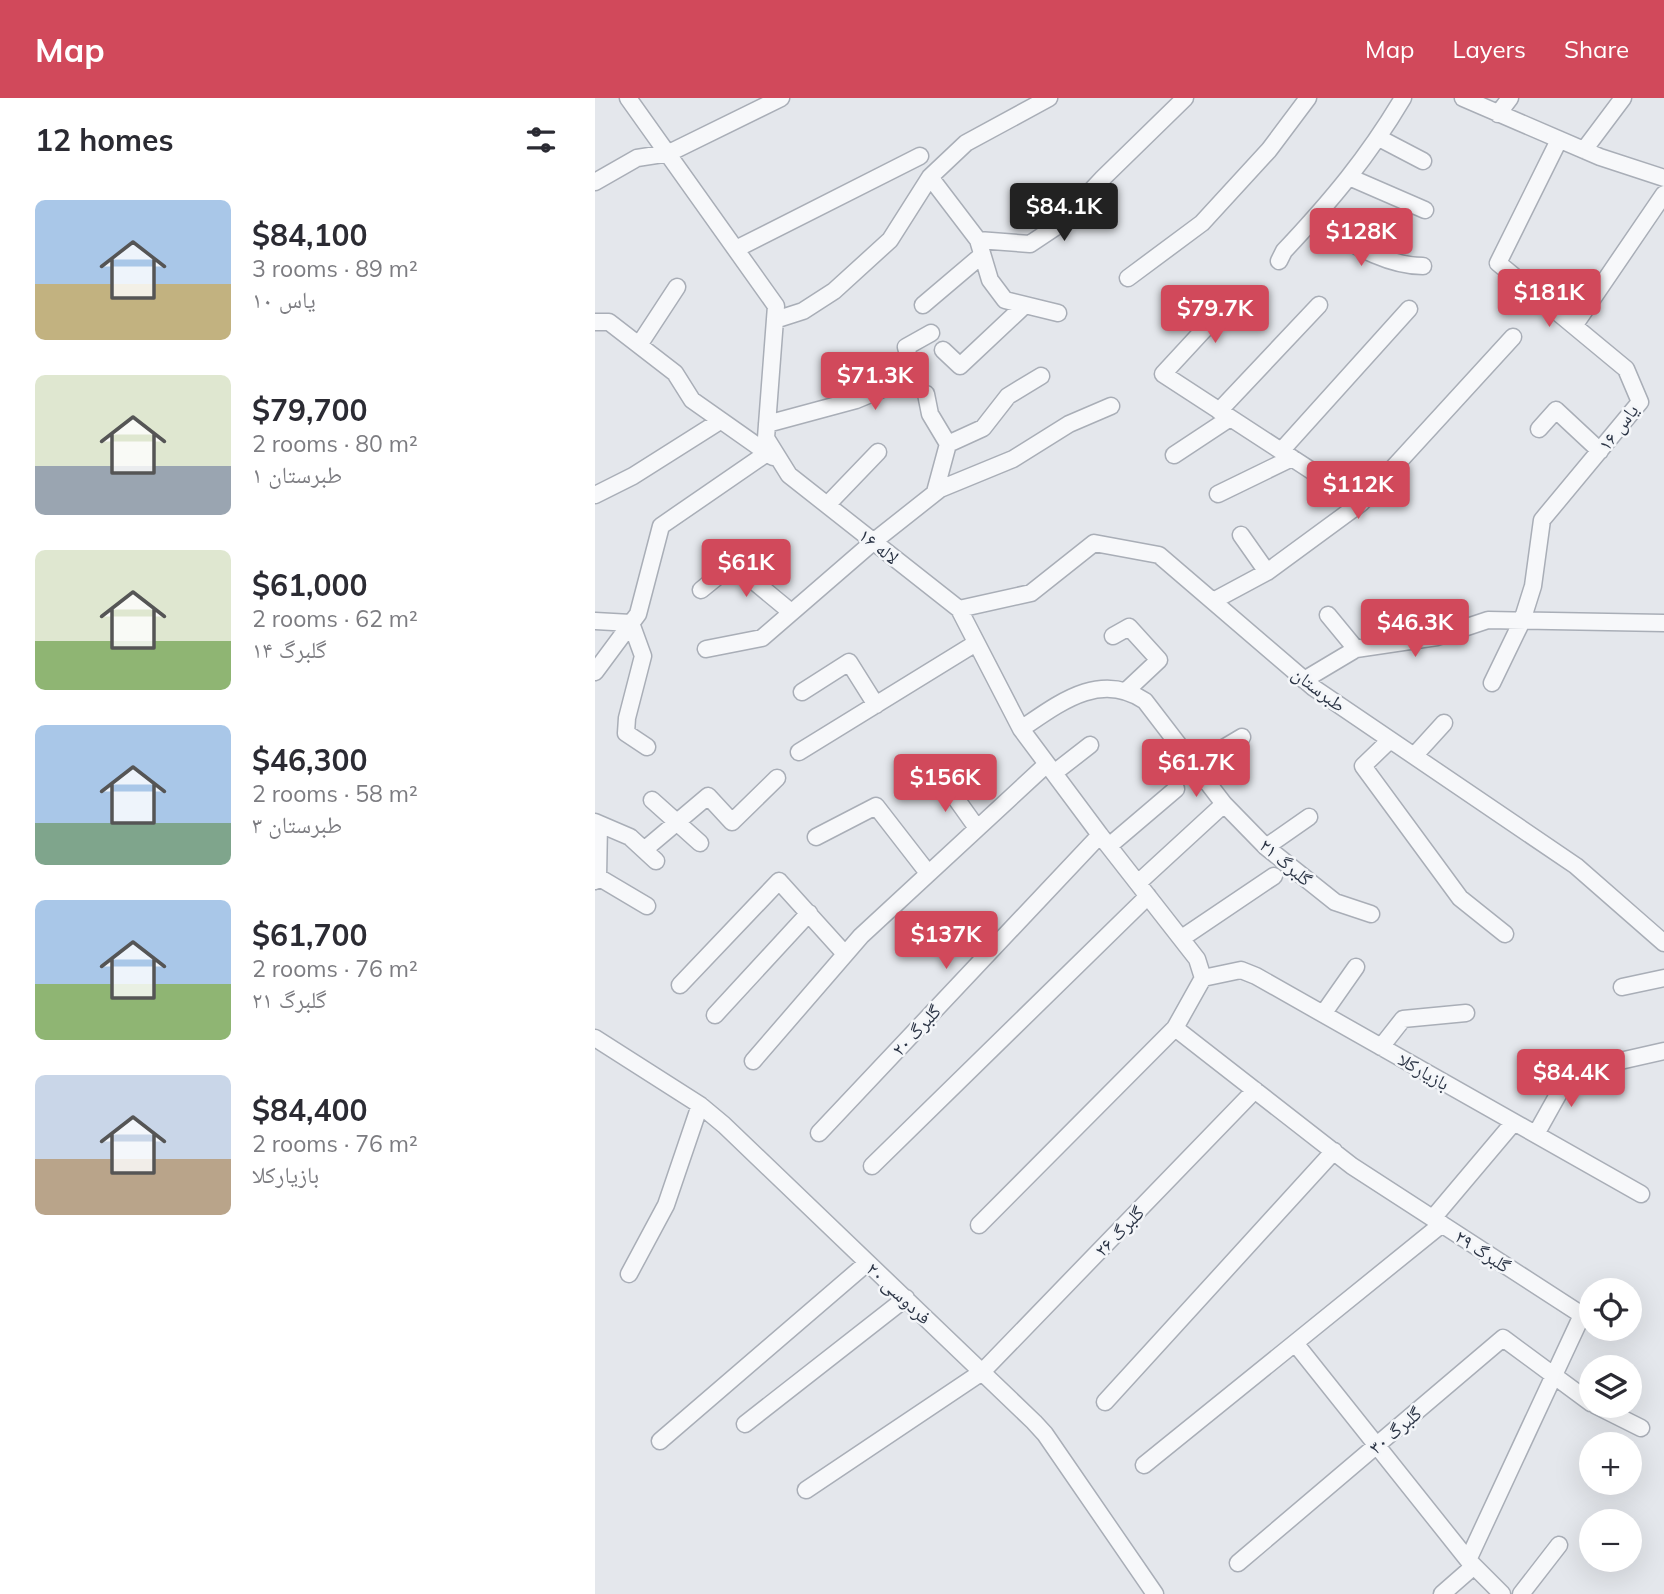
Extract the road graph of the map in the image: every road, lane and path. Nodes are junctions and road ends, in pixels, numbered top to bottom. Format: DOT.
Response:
graph roads {
  1 [pos="628,98"];
  2 [pos="781,98"];
  3 [pos="1185,98"];
  4 [pos="1308,98"];
  5 [pos="1403,98"];
  6 [pos="1463,98"];
  7 [pos="1510,98"];
  8 [pos="1623,98"];
  9 [pos="1044,99"];
  10 [pos="1498,114"];
  11 [pos="1379,138"];
  12 [pos="1559,140"];
  13 [pos="1584,150"];
  14 [pos="669,153"];
  15 [pos="920,156"];
  16 [pos="1423,161"];
  17 [pos="930,177"];
  18 [pos="1349,177"];
  19 [pos="1664,178"];
  20 [pos="595,182"];
  21 [pos="1664,194"];
  22 [pos="1425,210"];
  23 [pos="1312,221"];
  24 [pos="980,248"];
  25 [pos="736,250"];
  26 [pos="1279,261"];
  27 [pos="1423,266"];
  28 [pos="1128,278"];
  29 [pos="677,287"];
  30 [pos="1257,302"];
  31 [pos="923,304"];
  32 [pos="1025,305"];
  33 [pos="1319,305"];
  34 [pos="1409,309"];
  35 [pos="1058,313"];
  36 [pos="775,320"];
  37 [pos="595,322"];
  38 [pos="1574,326"];
  39 [pos="932,333"];
  40 [pos="1513,337"];
  41 [pos="639,345"];
  42 [pos="943,350"];
  43 [pos="1041,376"];
  44 [pos="926,394"];
  45 [pos="1111,406"];
  46 [pos="1225,414"];
  47 [pos="720,421"];
  48 [pos="767,424"];
  49 [pos="1539,429"];
  50 [pos="948,444"];
  51 [pos="1600,451"];
  52 [pos="878,452"];
  53 [pos="767,453"];
  54 [pos="1174,455"];
  55 [pos="1286,455"];
  56 [pos="782,464"];
  57 [pos="935,492"];
  58 [pos="1217,494"];
  59 [pos="595,495"];
  60 [pos="1361,503"];
  61 [pos="827,505"];
  62 [pos="1241,534"];
  63 [pos="873,542"];
  64 [pos="1267,572"];
  65 [pos="701,590"];
  66 [pos="1213,601"];
  67 [pos="959,609"];
  68 [pos="791,612"];
  69 [pos="1328,615"];
  70 [pos="595,621"];
  71 [pos="1522,621"];
  72 [pos="631,623"];
  73 [pos="1664,623"];
  74 [pos="1113,636"];
  75 [pos="976,643"];
  76 [pos="706,649"];
  77 [pos="1356,649"];
  78 [pos="595,672"];
  79 [pos="1304,680"];
  80 [pos="1492,683"];
  81 [pos="1126,691"];
  82 [pos="802,692"];
  83 [pos="876,705"];
  84 [pos="1444,723"];
  85 [pos="1021,729"];
  86 [pos="1242,737"];
  87 [pos="1390,740"];
  88 [pos="1090,745"];
  89 [pos="647,747"];
  90 [pos="799,752"];
  91 [pos="1414,756"];
  92 [pos="1195,765"];
  93 [pos="1050,768"];
  94 [pos="777,778"];
  95 [pos="943,779"];
  96 [pos="1177,789"];
  97 [pos="652,800"];
  98 [pos="1224,804"];
  99 [pos="1309,817"];
  100 [pos="677,822"];
  101 [pos="597,823"];
  102 [pos="977,828"];
  103 [pos="816,837"];
  104 [pos="1104,840"];
  105 [pos="700,844"];
  106 [pos="1266,847"];
  107 [pos="928,873"];
  108 [pos="1274,876"];
  109 [pos="597,879"];
  110 [pos="1138,883"];
  111 [pos="1149,896"];
  112 [pos="647,906"];
  113 [pos="809,913"];
  114 [pos="1371,914"];
  115 [pos="1505,934"];
  116 [pos="1181,938"];
  117 [pos="1664,943"];
  118 [pos="845,954"];
  119 [pos="1356,967"];
  120 [pos="1203,978"];
  121 [pos="1664,978"];
  122 [pos="680,985"];
  123 [pos="1622,987"];
  124 [pos="1465,1013"];
  125 [pos="1323,1014"];
  126 [pos="715,1015"];
  127 [pos="1175,1028"];
  128 [pos="595,1038"];
  129 [pos="1381,1047"];
  130 [pos="1664,1051"];
  131 [pos="753,1061"];
  132 [pos="1620,1061"];
  133 [pos="1574,1066"];
  134 [pos="1255,1090"];
  135 [pos="700,1105"];
  136 [pos="1514,1122"];
  137 [pos="820,1133"];
  138 [pos="1535,1134"];
  139 [pos="1333,1151"];
  140 [pos="872,1167"];
  141 [pos="1641,1194"];
  142 [pos="1438,1221"];
  143 [pos="979,1225"];
  144 [pos="867,1263"];
  145 [pos="629,1274"];
  146 [pos="906,1298"];
  147 [pos="1295,1343"];
  148 [pos="982,1372"];
  149 [pos="1554,1376"];
  150 [pos="1579,1394"];
  151 [pos="1105,1402"];
  152 [pos="1621,1418"];
  153 [pos="745,1424"];
  154 [pos="1641,1428"];
  155 [pos="660,1441"];
  156 [pos="1377,1446"];
  157 [pos="1145,1465"];
  158 [pos="806,1490"];
  159 [pos="1559,1545"];
  160 [pos="1238,1563"];
  161 [pos="1471,1563"];
  162 [pos="1150,1592"];
  163 [pos="1442,1594"];
  164 [pos="1502,1594"];
  165 [pos="1521,1594"];
  1 -- 14 [label="street, لاله ۱۶"];
  2 -- 14 [label="street"];
  3 -- 24 [label="street"];
  4 -- 28 [label="street"];
  5 -- 11 [label="street"];
  6 -- 10 [label="street"];
  7 -- 10 [label="street"];
  8 -- 13 [label="street"];
  9 -- 17 [label="street"];
  10 -- 12 [label="street"];
  11 -- 16 [label="street"];
  11 -- 18 [label="street"];
  12 -- 13 [label="street"];
  12 -- 38 [label="street, یاس ۱۶"];
  13 -- 19 [label="street"];
  14 -- 20 [label="street"];
  14 -- 25 [label="street, لاله ۱۶"];
  15 -- 25 [label="street"];
  17 -- 24 [label="street"];
  17 -- 36 [label="street"];
  18 -- 22 [label="street"];
  18 -- 23 [label="street"];
  21 -- 38 [label="street"];
  23 -- 26 [label="street"];
  23 -- 27 [label="street"];
  24 -- 31 [label="street"];
  24 -- 32 [label="street"];
  25 -- 36 [label="street, لاله ۱۶"];
  29 -- 41 [label="street"];
  30 -- 46 [label="street"];
  32 -- 35 [label="street"];
  32 -- 42 [label="street"];
  33 -- 46 [label="street"];
  34 -- 55 [label="street"];
  36 -- 48 [label="street, لاله ۱۶"];
  37 -- 41 [label="street"];
  38 -- 51 [label="street, یاس ۱۶"];
  39 -- 48 [label="street"];
  40 -- 60 [label="street"];
  41 -- 47 [label="street"];
  43 -- 50 [label="street"];
  44 -- 50 [label="street"];
  45 -- 57 [label="street"];
  46 -- 54 [label="street"];
  46 -- 55 [label="street"];
  47 -- 53 [label="street"];
  47 -- 59 [label="street"];
  48 -- 56 [label="street, لاله ۱۶"];
  49 -- 51 [label="street"];
  50 -- 57 [label="street"];
  51 -- 71 [label="street, یاس ۱۶"];
  52 -- 61 [label="street"];
  53 -- 56 [label="street"];
  53 -- 72 [label="street"];
  55 -- 58 [label="street"];
  55 -- 60 [label="street"];
  56 -- 61 [label="street, لاله ۱۶"];
  57 -- 63 [label="street"];
  60 -- 64 [label="street"];
  61 -- 63 [label="street, لاله ۱۶"];
  62 -- 64 [label="street"];
  63 -- 67 [label="street, لاله ۱۶"];
  63 -- 68 [label="street"];
  64 -- 66 [label="street"];
  65 -- 68 [label="street"];
  66 -- 67 [label="street, طبرستان"];
  66 -- 79 [label="street, طبرستان"];
  67 -- 75 [label="street, لاله ۱۶"];
  68 -- 76 [label="street"];
  69 -- 77 [label="street"];
  70 -- 72 [label="street"];
  71 -- 73 [label="street"];
  71 -- 77 [label="street"];
  71 -- 80 [label="street"];
  72 -- 78 [label="street"];
  72 -- 89 [label="street"];
  74 -- 81 [label="street"];
  75 -- 83 [label="street"];
  75 -- 85 [label="street, لاله ۱۶"];
  77 -- 79 [label="street"];
  79 -- 87 [label="street, طبرستان"];
  81 -- 85 [label="street"];
  81 -- 92 [label="street, گلبرگ ۲۱"];
  82 -- 83 [label="street"];
  83 -- 90 [label="street"];
  84 -- 91 [label="street"];
  85 -- 93 [label="street, لاله ۱۶"];
  86 -- 92 [label="street"];
  87 -- 91 [label="street, طبرستان"];
  87 -- 115 [label="street"];
  88 -- 93 [label="street"];
  91 -- 117 [label="street, طبرستان"];
  92 -- 98 [label="street, گلبرگ ۲۱"];
  93 -- 102 [label="street"];
  93 -- 104 [label="street, لاله ۱۶"];
  94 -- 100 [label="street"];
  95 -- 102 [label="street"];
  96 -- 104 [label="street, گلبرگ ۲۰"];
  97 -- 100 [label="street"];
  98 -- 106 [label="street, گلبرگ ۲۱"];
  98 -- 110 [label="street"];
  99 -- 106 [label="street"];
  100 -- 101 [label="street"];
  100 -- 105 [label="street"];
  101 -- 109 [label="street"];
  102 -- 107 [label="street"];
  103 -- 107 [label="street"];
  104 -- 110 [label="street, لاله ۱۶"];
  104 -- 137 [label="street, گلبرگ ۲۰"];
  106 -- 114 [label="street, گلبرگ ۲۱"];
  107 -- 118 [label="street"];
  108 -- 116 [label="street"];
  109 -- 112 [label="street"];
  110 -- 111 [label="street, لاله ۱۶"];
  111 -- 116 [label="street, لاله ۱۶"];
  111 -- 140 [label="street"];
  113 -- 118 [label="street"];
  113 -- 122 [label="street"];
  113 -- 126 [label="street"];
  116 -- 120 [label="street, لاله ۱۶"];
  118 -- 131 [label="street"];
  119 -- 125 [label="street"];
  120 -- 125 [label="street, بازیارکلا"];
  120 -- 127 [label="street"];
  121 -- 123 [label="street"];
  124 -- 129 [label="street"];
  125 -- 129 [label="street, بازیارکلا"];
  127 -- 134 [label="street, گلبرگ ۲۹"];
  127 -- 143 [label="street"];
  128 -- 135 [label="street, فردوسی ۲۰"];
  129 -- 136 [label="street, بازیارکلا"];
  130 -- 132 [label="street"];
  133 -- 138 [label="street"];
  134 -- 139 [label="street, گلبرگ ۲۹"];
  134 -- 148 [label="street, گلبرگ ۲۶"];
  135 -- 144 [label="street, فردوسی ۲۰"];
  135 -- 145 [label="street"];
  136 -- 138 [label="street, بازیارکلا"];
  136 -- 142 [label="street"];
  138 -- 141 [label="street, بازیارکلا"];
  139 -- 142 [label="street, گلبرگ ۲۹"];
  139 -- 151 [label="street"];
  142 -- 147 [label="street"];
  142 -- 149 [label="street, گلبرگ ۲۹"];
  144 -- 146 [label="street, فردوسی ۲۰"];
  144 -- 155 [label="street"];
  146 -- 148 [label="street, فردوسی ۲۰"];
  146 -- 153 [label="street"];
  147 -- 156 [label="street"];
  147 -- 157 [label="street"];
  148 -- 158 [label="street, گلبرگ ۲۶"];
  148 -- 162 [label="street, فردوسی ۲۰"];
  149 -- 150 [label="street"];
  149 -- 156 [label="street, گلبرگ ۳۰"];
  149 -- 161 [label="street, گلبرگ ۲۹"];
  152 -- 154 [label="street"];
  156 -- 160 [label="street, گلبرگ ۳۰"];
  156 -- 161 [label="street"];
  159 -- 165 [label="street"];
  161 -- 163 [label="street"];
  161 -- 164 [label="street"];
}
